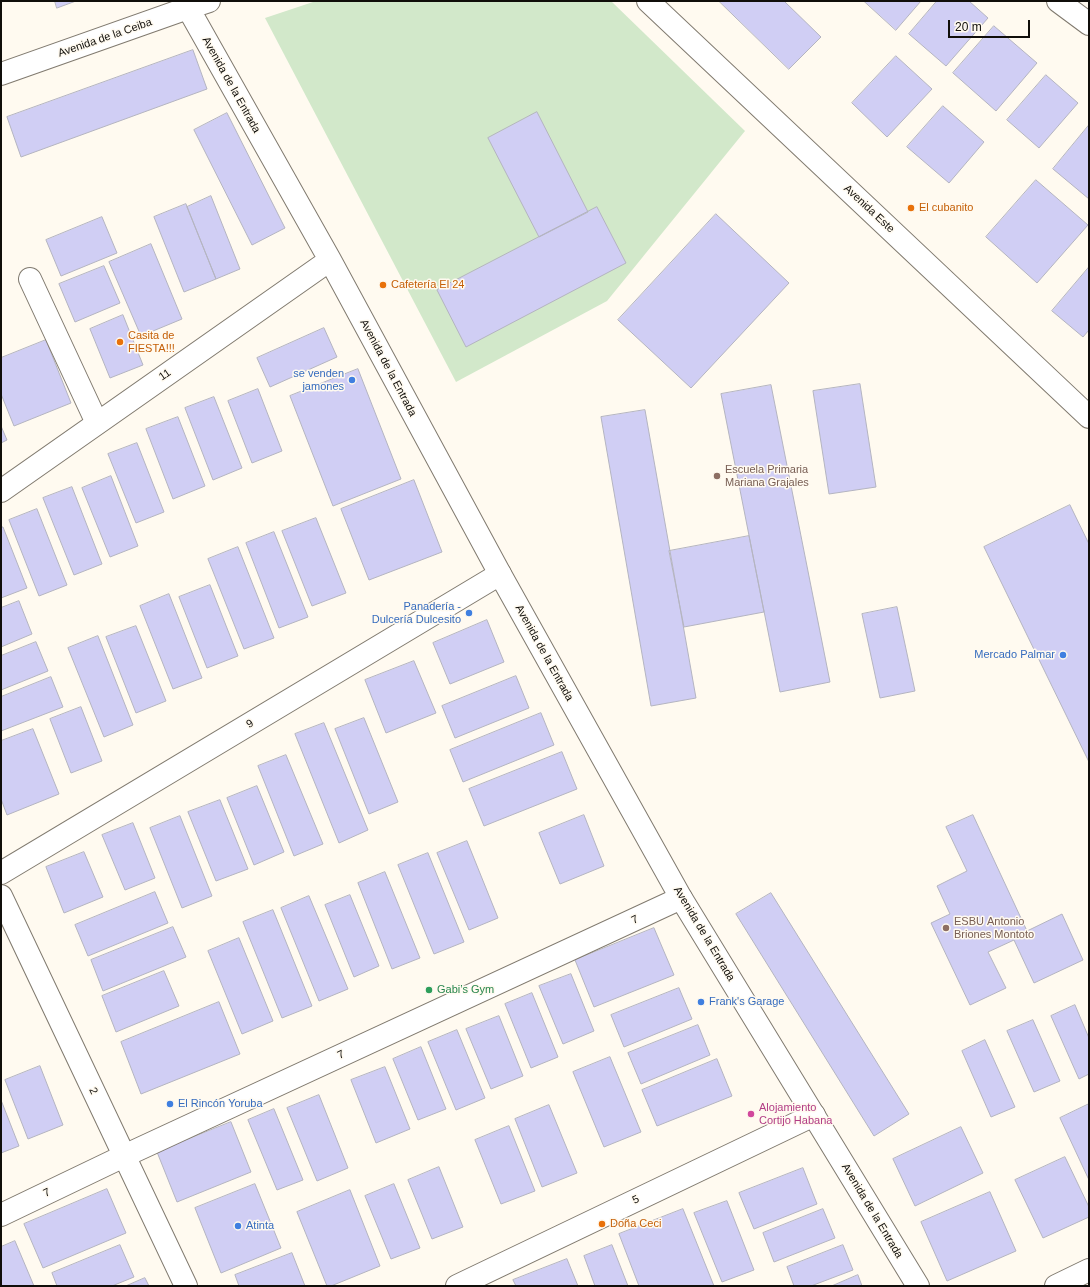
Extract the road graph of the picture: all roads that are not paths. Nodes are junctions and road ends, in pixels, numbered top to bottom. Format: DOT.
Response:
graph roads {
  1 [pos="209,1"];
  2 [pos="648,1"];
  3 [pos="1058,1"];
  4 [pos="187,5"];
  5 [pos="1089,24"];
  6 [pos="1,74"];
  7 [pos="330,260"];
  8 [pos="30,279"];
  9 [pos="1088,414"];
  10 [pos="97,423"];
  11 [pos="1,491"];
  12 [pos="500,574"];
  13 [pos="1,873"];
  14 [pos="1,896"];
  15 [pos="681,898"];
  16 [pos="814,1115"];
  17 [pos="124,1156"];
  18 [pos="1,1215"];
  19 [pos="1089,1270"];
  20 [pos="186,1286"];
  21 [pos="457,1286"];
  22 [pos="918,1286"];
  23 [pos="1056,1286"];
  1 -- 4 [label="street, Avenida de la Ceiba"];
  2 -- 9 [label="street, Avenida Este"];
  3 -- 5 [label="street"];
  4 -- 6 [label="street, Avenida de la Ceiba"];
  4 -- 7 [label="street, Avenida de la Entrada"];
  7 -- 10 [label="street, 11"];
  7 -- 12 [label="street, Avenida de la Entrada"];
  8 -- 10 [label="street"];
  10 -- 11 [label="street, 11"];
  12 -- 13 [label="street, 9"];
  12 -- 15 [label="street, Avenida de la Entrada"];
  14 -- 17 [label="street, 2"];
  15 -- 16 [label="street, Avenida de la Entrada"];
  15 -- 17 [label="street, 7"];
  16 -- 21 [label="street, 5"];
  16 -- 22 [label="street, Avenida de la Entrada"];
  17 -- 18 [label="street, 7"];
  17 -- 20 [label="street, 2"];
  19 -- 23 [label="street"];
}
